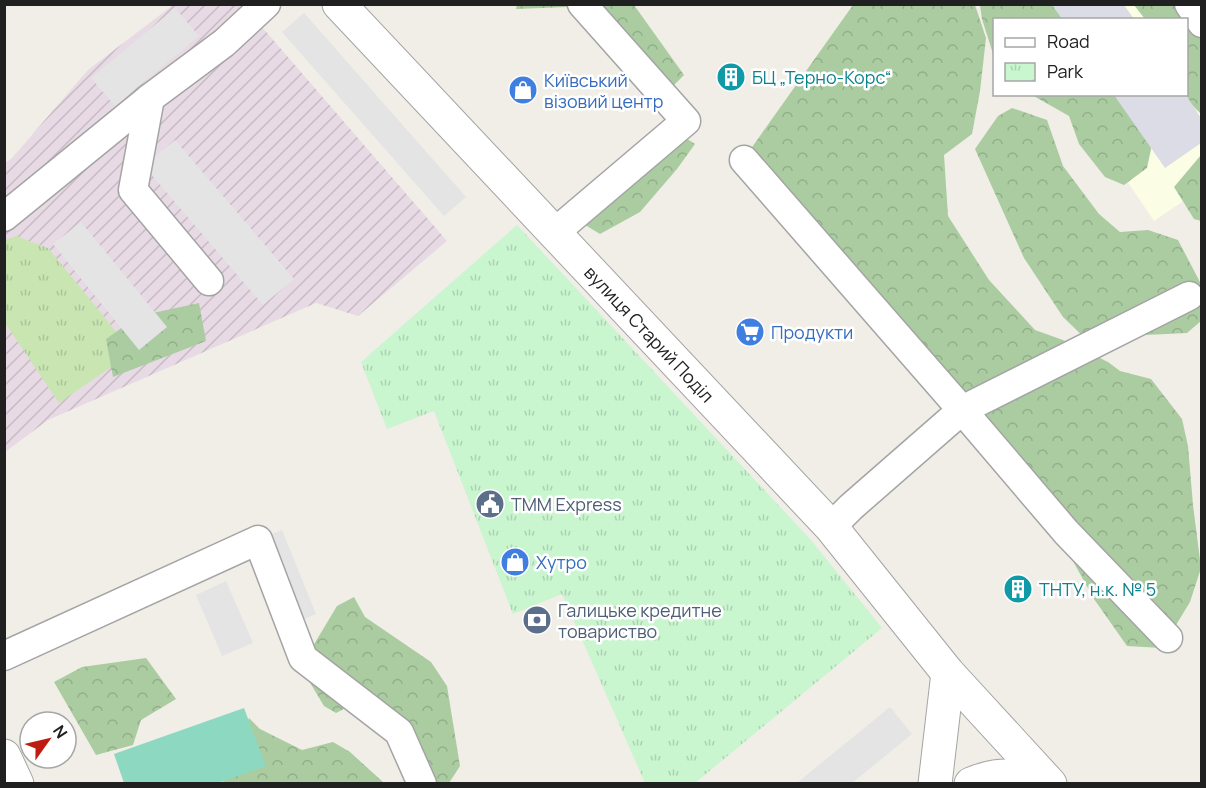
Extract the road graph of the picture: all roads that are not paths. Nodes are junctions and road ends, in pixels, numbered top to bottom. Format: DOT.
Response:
graph roads {
  1 [pos="266,4"];
  2 [pos="339,4"];
  3 [pos="582,4"];
  4 [pos="1189,4"];
  5 [pos="1202,23"];
  6 [pos="150,98"];
  7 [pos="744,160"];
  8 [pos="4,217"];
  9 [pos="554,233"];
  10 [pos="209,281"];
  11 [pos="1189,296"];
  12 [pos="962,410"];
  13 [pos="831,527"];
  14 [pos="1168,638"];
  15 [pos="4,656"];
  16 [pos="948,673"];
  17 [pos="4,756"];
  18 [pos="17,783"];
  19 [pos="422,783"];
  20 [pos="934,783"];
  21 [pos="971,783"];
  22 [pos="1044,783"];
  23 [pos="1050,783"];
  1 -- 6 [label="lane"];
  2 -- 9 [label="street, вулиця Старий Поділ"];
  3 -- 9 [label="lane"];
  4 -- 5 [label="lane"];
  6 -- 8 [label="lane"];
  6 -- 10 [label="lane"];
  7 -- 12 [label="lane"];
  9 -- 13 [label="street, вулиця Старий Поділ"];
  11 -- 12 [label="lane"];
  12 -- 13 [label="lane"];
  12 -- 14 [label="lane"];
  13 -- 16 [label="street, вулиця Старий Поділ"];
  15 -- 19 [label="lane"];
  16 -- 20 [label="street"];
  16 -- 23 [label="street, вулиця Старий Поділ"];
  17 -- 18 [label="street"];
  21 -- 22 [label="street"];
}
